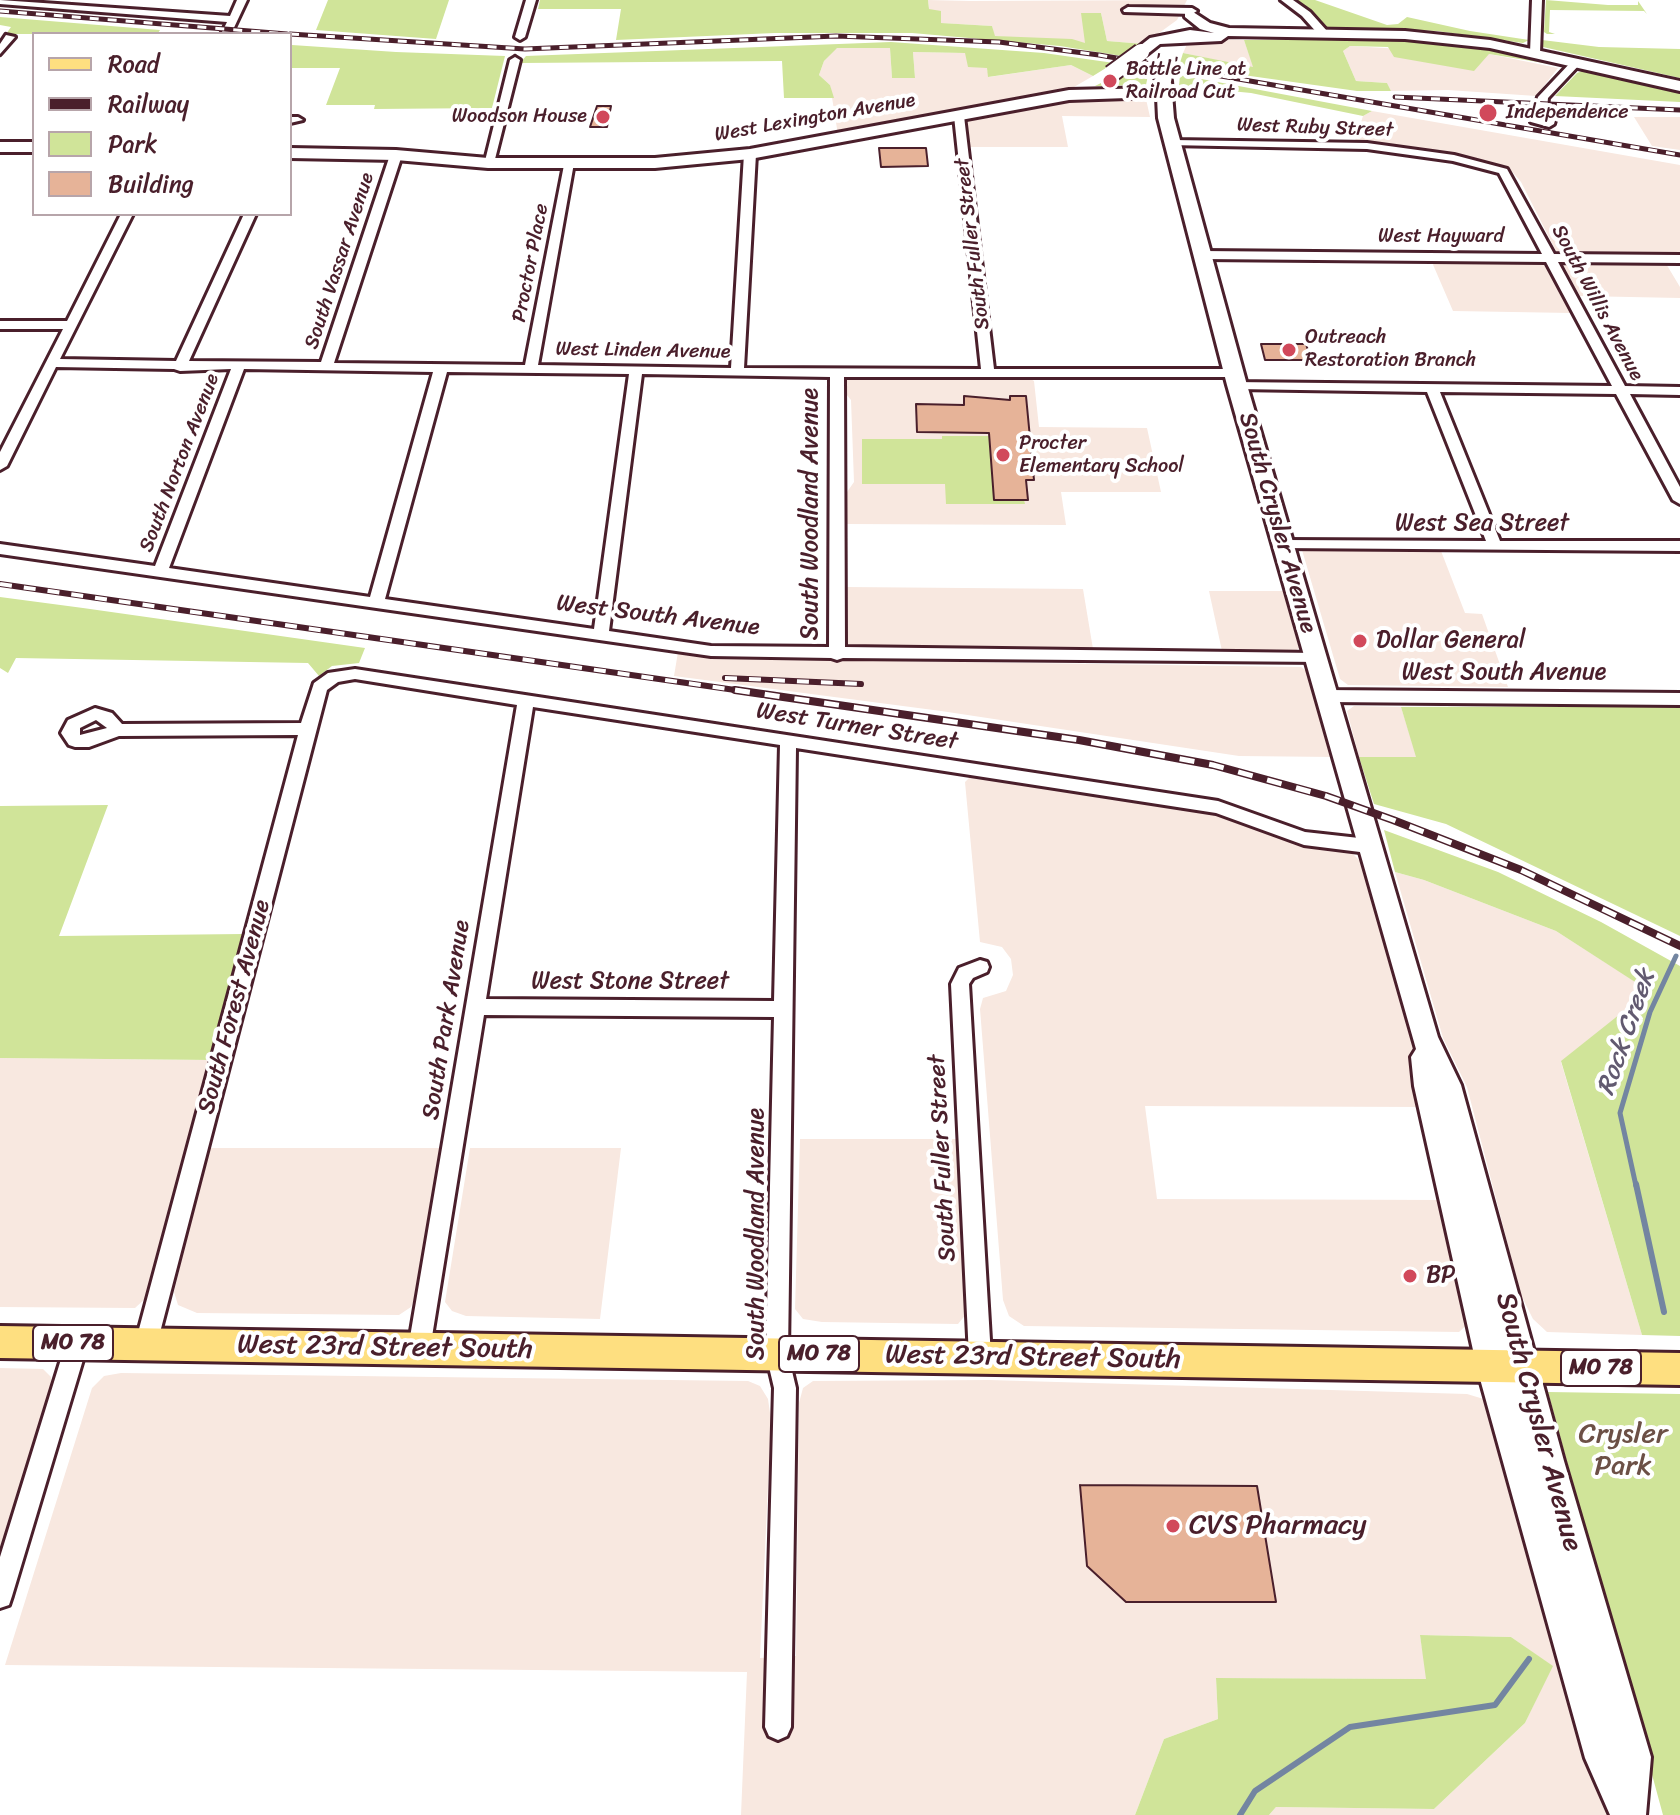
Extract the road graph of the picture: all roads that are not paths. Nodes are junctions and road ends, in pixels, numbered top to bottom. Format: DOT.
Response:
graph roads {
  1 [pos="242,0"];
  2 [pos="531,0"];
  3 [pos="1286,0"];
  4 [pos="1537,0"];
  5 [pos="0,1"];
  6 [pos="82,4"];
  7 [pos="1193,8"];
  8 [pos="1128,10"];
  9 [pos="233,19"];
  10 [pos="227,32"];
  11 [pos="1229,32"];
  12 [pos="1323,33"];
  13 [pos="10,37"];
  14 [pos="520,37"];
  15 [pos="1173,37"];
  16 [pos="0,51"];
  17 [pos="1535,53"];
  18 [pos="515,60"];
  19 [pos="1576,63"];
  20 [pos="1163,86"];
  21 [pos="1680,86"];
  22 [pos="1069,95"];
  23 [pos="1542,109"];
  24 [pos="959,116"];
  25 [pos="1173,143"];
  26 [pos="0,147"];
  27 [pos="32,147"];
  28 [pos="292,153"];
  29 [pos="750,154"];
  30 [pos="1454,158"];
  31 [pos="0,159"];
  32 [pos="32,160"];
  33 [pos="394,161"];
  34 [pos="480,162"];
  35 [pos="570,165"];
  36 [pos="292,166"];
  37 [pos="126,216"];
  38 [pos="249,216"];
  39 [pos="1202,255"];
  40 [pos="1550,258"];
  41 [pos="1680,259"];
  42 [pos="0,325"];
  43 [pos="70,325"];
  44 [pos="52,363"];
  45 [pos="180,367"];
  46 [pos="238,367"];
  47 [pos="326,367"];
  48 [pos="441,368"];
  49 [pos="531,369"];
  50 [pos="636,371"];
  51 [pos="737,372"];
  52 [pos="988,372"];
  53 [pos="837,373"];
  54 [pos="1235,379"];
  55 [pos="1432,388"];
  56 [pos="1621,390"];
  57 [pos="1680,391"];
  58 [pos="0,466"];
  59 [pos="1680,500"];
  60 [pos="1284,545"];
  61 [pos="1495,546"];
  62 [pos="1680,546"];
  63 [pos="0,549"];
  64 [pos="160,573"];
  65 [pos="376,603"];
  66 [pos="601,635"];
  67 [pos="837,655"];
  68 [pos="1316,658"];
  69 [pos="334,677"];
  70 [pos="1327,696"];
  71 [pos="1680,699"];
  72 [pos="526,701"];
  73 [pos="308,729"];
  74 [pos="118,730"];
  75 [pos="788,741"];
  76 [pos="1368,846"];
  77 [pos="980,967"];
  78 [pos="475,1007"];
  79 [pos="785,1009"];
  80 [pos="0,1342"];
  81 [pos="77,1343"];
  82 [pos="146,1344"];
  83 [pos="419,1349"];
  84 [pos="777,1354"];
  85 [pos="980,1357"];
  86 [pos="1508,1368"];
  87 [pos="1680,1369"];
  88 [pos="0,1596"];
  89 [pos="778,1727"];
  90 [pos="1629,1813"];
  1 -- 9 [label="street"];
  2 -- 14 [label="street"];
  3 -- 12 [label="street"];
  4 -- 17 [label="street"];
  5 -- 6 [label="street"];
  6 -- 9 [label="street"];
  7 -- 8 [label="street"];
  7 -- 11 [label="main road"];
  7 -- 15 [label="main road, South Crysler Avenue"];
  9 -- 10 [label="street"];
  11 -- 12 [label="main road"];
  11 -- 15 [label="main road"];
  12 -- 15 [label="main road"];
  12 -- 17 [label="main road"];
  13 -- 16 [label="street"];
  15 -- 20 [label="main road, South Crysler Avenue, bridge"];
  15 -- 22 [label="main road, bridge"];
  17 -- 19 [label="main road"];
  18 -- 34 [label="street"];
  19 -- 21 [label="main road"];
  19 -- 23 [label="street"];
  20 -- 22 [label="main road, West Lexington Avenue"];
  20 -- 25 [label="main road, South Crysler Avenue"];
  22 -- 24 [label="main road, West Lexington Avenue"];
  24 -- 29 [label="main road, West Lexington Avenue"];
  24 -- 52 [label="street, South Fuller Street"];
  25 -- 30 [label="street, West Ruby Street"];
  25 -- 39 [label="main road, South Crysler Avenue"];
  26 -- 27 [label="main road"];
  28 -- 33 [label="main road"];
  29 -- 35 [label="main road, West Lexington Avenue"];
  29 -- 51 [label="street"];
  30 -- 40 [label="street, South Willis Avenue"];
  31 -- 32 [label="main road"];
  33 -- 34 [label="main road, West Lexington Avenue"];
  33 -- 36 [label="main road"];
  33 -- 47 [label="street, South Vassar Avenue"];
  34 -- 35 [label="main road, West Lexington Avenue"];
  35 -- 49 [label="street, Proctor Place"];
  37 -- 43 [label="street"];
  38 -- 45 [label="street, South Norton Avenue"];
  39 -- 40 [label="street, West Hayward"];
  39 -- 54 [label="main road, South Crysler Avenue"];
  40 -- 41 [label="street, West Hayward"];
  40 -- 56 [label="street, South Willis Avenue"];
  42 -- 43 [label="street"];
  43 -- 44 [label="street"];
  44 -- 45 [label="street, West Linden Avenue"];
  44 -- 58 [label="street"];
  45 -- 46 [label="street, West Linden Avenue"];
  46 -- 47 [label="street, West Linden Avenue"];
  46 -- 64 [label="street, South Norton Avenue"];
  47 -- 48 [label="street, West Linden Avenue"];
  48 -- 49 [label="street, West Linden Avenue"];
  48 -- 65 [label="street"];
  49 -- 50 [label="street, West Linden Avenue"];
  50 -- 51 [label="street, West Linden Avenue"];
  50 -- 66 [label="street"];
  51 -- 53 [label="street, West Linden Avenue"];
  52 -- 53 [label="street, West Linden Avenue"];
  52 -- 54 [label="street, West Linden Avenue"];
  53 -- 67 [label="street, South Woodland Avenue"];
  54 -- 55 [label="street, West Linden Avenue"];
  54 -- 60 [label="main road, South Crysler Avenue"];
  55 -- 56 [label="street, West Linden Avenue"];
  55 -- 61 [label="street"];
  56 -- 57 [label="street, West Linden Avenue"];
  56 -- 59 [label="street, South Willis Avenue"];
  60 -- 61 [label="street, West Sea Street"];
  60 -- 68 [label="main road, South Crysler Avenue"];
  61 -- 62 [label="street, West Sea Street"];
  63 -- 64 [label="street, West South Avenue"];
  64 -- 65 [label="street, West South Avenue"];
  65 -- 66 [label="street, West South Avenue"];
  66 -- 67 [label="street, West South Avenue"];
  67 -- 68 [label="street, West South Avenue"];
  68 -- 70 [label="main road, South Crysler Avenue"];
  69 -- 72 [label="street, West Turner Street"];
  69 -- 73 [label="street, South Forest Avenue"];
  70 -- 71 [label="street, West South Avenue"];
  70 -- 76 [label="main road, South Crysler Avenue"];
  72 -- 75 [label="street, West Turner Street"];
  72 -- 78 [label="street, South Park Avenue"];
  73 -- 74 [label="street"];
  73 -- 82 [label="street, South Forest Avenue"];
  75 -- 76 [label="street, West Turner Street"];
  75 -- 79 [label="street, South Woodland Avenue"];
  76 -- 86 [label="main road, South Crysler Avenue"];
  77 -- 85 [label="street, South Fuller Street"];
  78 -- 79 [label="street, West Stone Street"];
  78 -- 83 [label="street, South Park Avenue"];
  79 -- 84 [label="street, South Woodland Avenue"];
  80 -- 81 [label="main road, MO 78"];
  81 -- 82 [label="main road, MO 78"];
  81 -- 88 [label="street"];
  82 -- 83 [label="main road, West 23rd Street South / MO 78"];
  83 -- 84 [label="main road, West 23rd Street South / MO 78"];
  84 -- 85 [label="main road, West 23rd Street South / MO 78"];
  84 -- 89 [label="street, South Woodland Avenue"];
  85 -- 86 [label="main road, West 23rd Street South / MO 78"];
  86 -- 87 [label="main road, West 23rd Street South / MO 78"];
  86 -- 90 [label="main road, South Crysler Avenue"];
}
